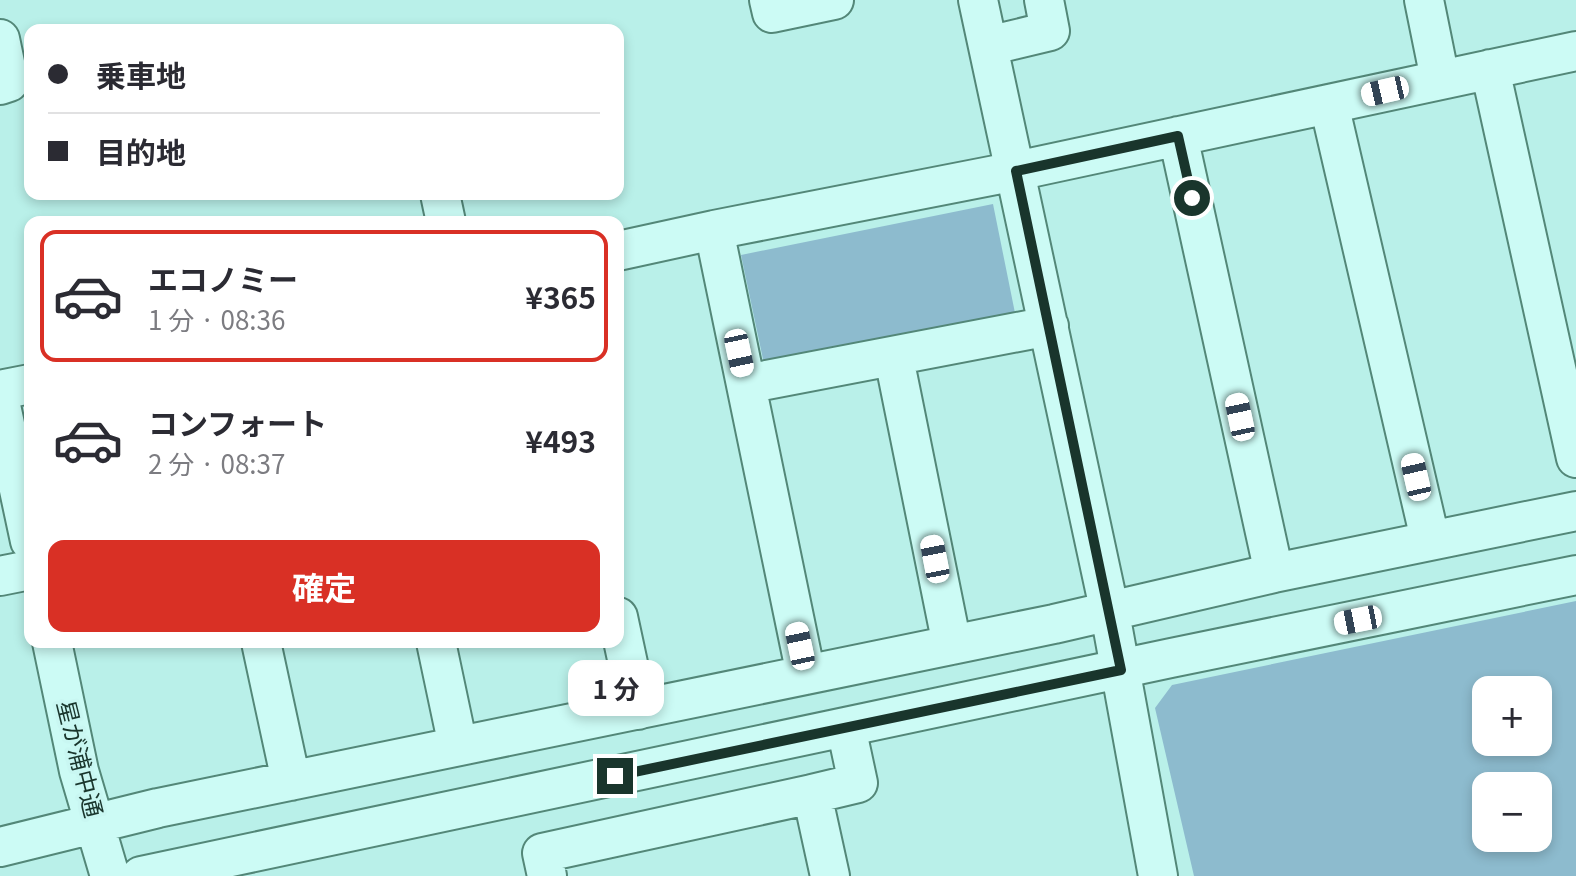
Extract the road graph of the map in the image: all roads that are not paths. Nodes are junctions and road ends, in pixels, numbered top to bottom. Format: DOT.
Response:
graph roads {
  1 [pos="769,0"];
  2 [pos="834,0"];
  3 [pos="978,0"];
  4 [pos="1044,0"];
  5 [pos="1424,0"];
  6 [pos="0,39"];
  7 [pos="988,46"];
  8 [pos="1576,51"];
  9 [pos="1490,69"];
  10 [pos="1440,79"];
  11 [pos="0,85"];
  12 [pos="1329,104"];
  13 [pos="1178,136"];
  14 [pos="1016,171"];
  15 [pos="714,230"];
  16 [pos="624,250"];
  17 [pos="1049,326"];
  18 [pos="894,358"];
  19 [pos="746,384"];
  20 [pos="24,385"];
  21 [pos="0,390"];
  22 [pos="0,401"];
  23 [pos="1576,458"];
  24 [pos="10,492"];
  25 [pos="1576,511"];
  26 [pos="24,526"];
  27 [pos="1430,539"];
  28 [pos="24,571"];
  29 [pos="1274,573"];
  30 [pos="1576,575"];
  31 [pos="0,576"];
  32 [pos="1110,613"];
  33 [pos="624,645"];
  34 [pos="952,645"];
  35 [pos="53,648"];
  36 [pos="262,648"];
  37 [pos="437,648"];
  38 [pos="1121,670"];
  39 [pos="806,675"];
  40 [pos="638,710"];
  41 [pos="846,727"];
  42 [pos="458,746"];
  43 [pos="291,781"];
  44 [pos="529,794"];
  45 [pos="812,794"];
  46 [pos="95,823"];
  47 [pos="0,847"];
  48 [pos="544,864"];
  49 [pos="110,876"];
  50 [pos="141,876"];
  51 [pos="830,876"];
  52 [pos="1158,876"];
  1 -- 2 [label="street"];
  3 -- 7 [label="street"];
  4 -- 7 [label="street"];
  5 -- 10 [label="street"];
  6 -- 11 [label="street"];
  7 -- 14 [label="street"];
  8 -- 9 [label="street"];
  9 -- 10 [label="street"];
  9 -- 23 [label="street"];
  10 -- 12 [label="street"];
  12 -- 13 [label="street"];
  12 -- 27 [label="street"];
  13 -- 14 [label="street"];
  13 -- 29 [label="street"];
  14 -- 15 [label="street"];
  14 -- 17 [label="street"];
  15 -- 16 [label="street"];
  15 -- 19 [label="street"];
  17 -- 18 [label="street"];
  17 -- 32 [label="street"];
  18 -- 19 [label="street"];
  18 -- 34 [label="street"];
  19 -- 39 [label="street"];
  20 -- 21 [label="street"];
  22 -- 24 [label="street"];
  24 -- 26 [label="street"];
  25 -- 27 [label="street"];
  27 -- 29 [label="street"];
  28 -- 31 [label="street"];
  29 -- 32 [label="street"];
  30 -- 38 [label="street"];
  32 -- 34 [label="street"];
  32 -- 38 [label="street"];
  33 -- 40 [label="street"];
  34 -- 39 [label="street"];
  35 -- 46 [label="street, 星が浦中通"];
  36 -- 43 [label="street"];
  37 -- 42 [label="street"];
  38 -- 41 [label="street"];
  38 -- 52 [label="street"];
  39 -- 40 [label="street"];
  40 -- 42 [label="street"];
  41 -- 44 [label="street"];
  41 -- 45 [label="street"];
  42 -- 43 [label="street"];
  43 -- 46 [label="street"];
  44 -- 48 [label="street"];
  44 -- 50 [label="street"];
  45 -- 48 [label="street"];
  45 -- 51 [label="street"];
  46 -- 47 [label="street"];
  46 -- 49 [label="street, 星が浦中通"];
}
